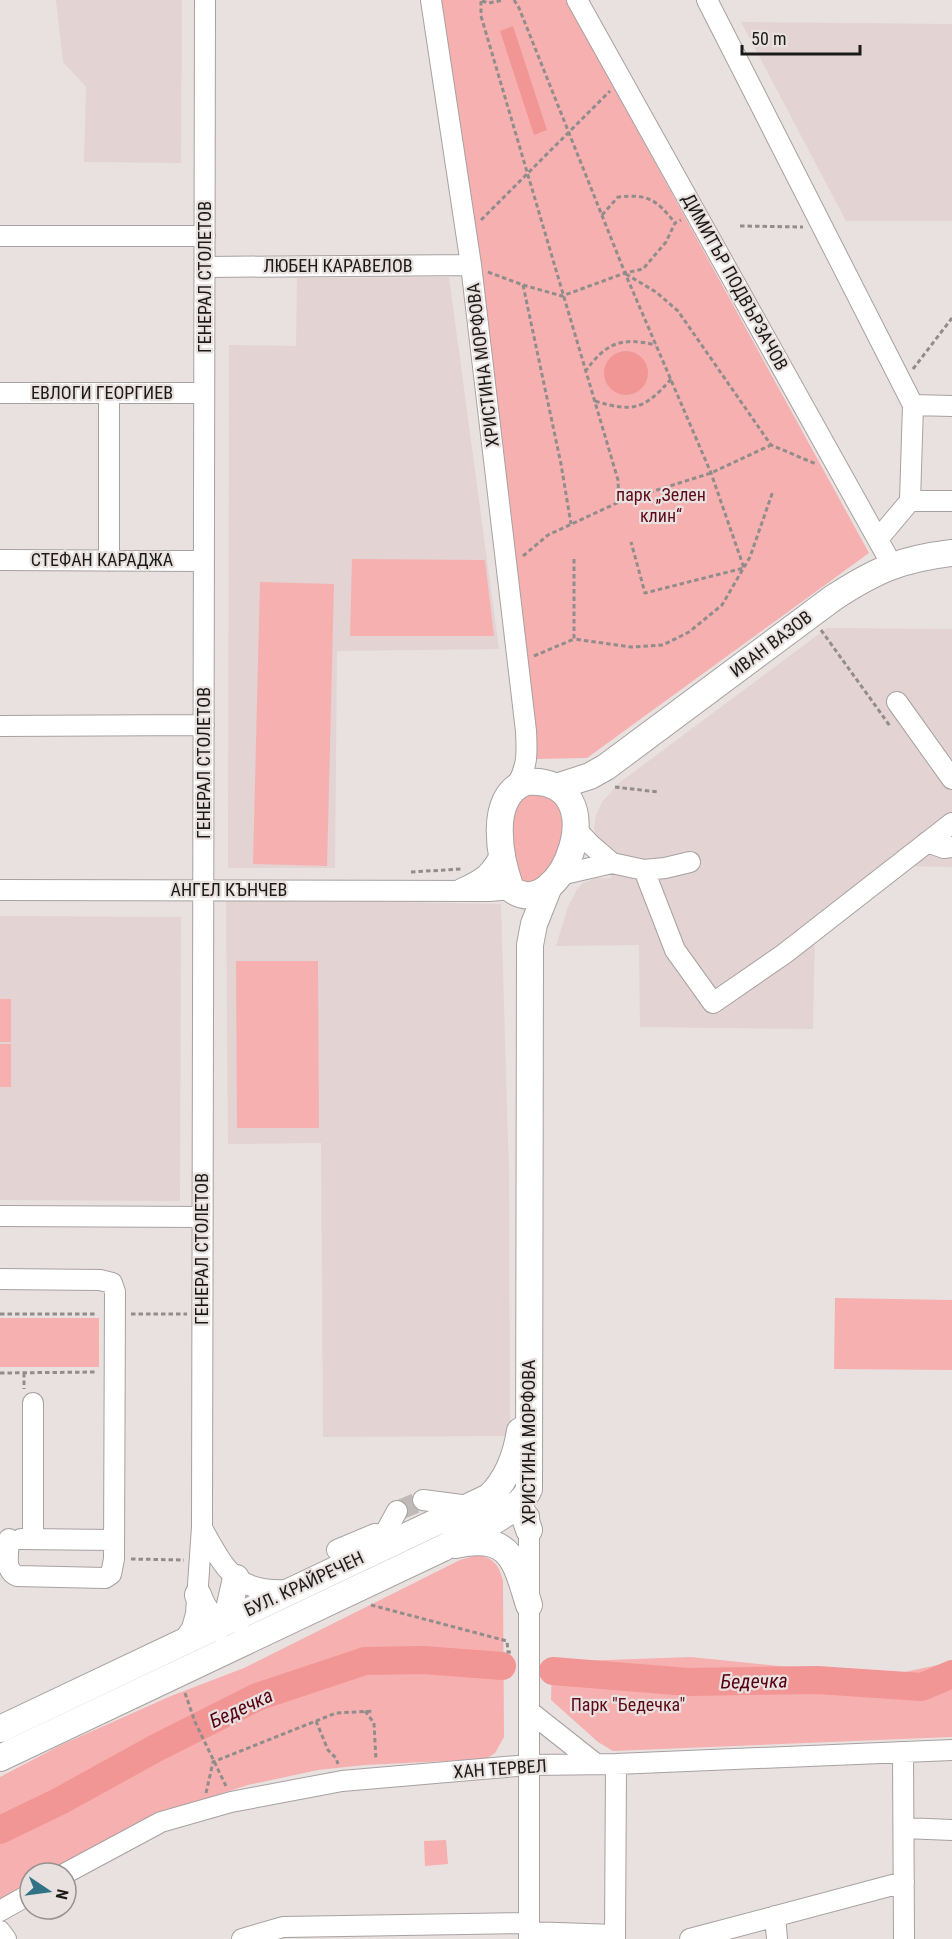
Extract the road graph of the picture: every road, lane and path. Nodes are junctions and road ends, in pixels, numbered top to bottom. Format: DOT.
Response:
graph roads {
  1 [pos="205,0"];
  2 [pos="431,0"];
  3 [pos="481,0"];
  4 [pos="504,0"];
  5 [pos="514,0"];
  6 [pos="577,0"];
  7 [pos="706,0"];
  8 [pos="622,79"];
  9 [pos="569,134"];
  10 [pos="527,175"];
  11 [pos="696,213"];
  12 [pos="602,215"];
  13 [pos="675,223"];
  14 [pos="740,226"];
  15 [pos="822,227"];
  16 [pos="466,235"];
  17 [pos="0,236"];
  18 [pos="205,236"];
  19 [pos="471,265"];
  20 [pos="205,267"];
  21 [pos="625,273"];
  22 [pos="523,285"];
  23 [pos="562,296"];
  24 [pos="952,318"];
  25 [pos="656,345"];
  26 [pos="585,372"];
  27 [pos="671,379"];
  28 [pos="902,383"];
  29 [pos="0,393"];
  30 [pos="109,393"];
  31 [pos="204,393"];
  32 [pos="594,400"];
  33 [pos="913,405"];
  34 [pos="952,406"];
  35 [pos="771,445"];
  36 [pos="711,473"];
  37 [pos="842,475"];
  38 [pos="773,491"];
  39 [pos="910,501"];
  40 [pos="952,501"];
  41 [pos="620,502"];
  42 [pos="571,524"];
  43 [pos="878,539"];
  44 [pos="631,542"];
  45 [pos="952,553"];
  46 [pos="574,559"];
  47 [pos="0,560"];
  48 [pos="109,561"];
  49 [pos="204,561"];
  50 [pos="892,565"];
  51 [pos="744,568"];
  52 [pos="507,572"];
  53 [pos="819,628"];
  54 [pos="574,639"];
  55 [pos="518,661"];
  56 [pos="897,702"];
  57 [pos="204,725"];
  58 [pos="0,726"];
  59 [pos="890,726"];
  60 [pos="526,730"];
  61 [pos="599,775"];
  62 [pos="952,779"];
  63 [pos="517,785"];
  64 [pos="553,786"];
  65 [pos="658,792"];
  66 [pos="952,823"];
  67 [pos="575,824"];
  68 [pos="927,842"];
  69 [pos="952,847"];
  70 [pos="502,852"];
  71 [pos="612,862"];
  72 [pos="690,862"];
  73 [pos="644,870"];
  74 [pos="554,882"];
  75 [pos="0,890"];
  76 [pos="203,890"];
  77 [pos="458,890"];
  78 [pos="513,890"];
  79 [pos="530,945"];
  80 [pos="0,1216"];
  81 [pos="202,1217"];
  82 [pos="0,1280"];
  83 [pos="115,1372"];
  84 [pos="0,1373"];
  85 [pos="530,1374"];
  86 [pos="33,1403"];
  87 [pos="529,1489"];
  88 [pos="423,1500"];
  89 [pos="475,1503"];
  90 [pos="513,1509"];
  91 [pos="397,1511"];
  92 [pos="202,1527"];
  93 [pos="529,1530"];
  94 [pos="5,1539"];
  95 [pos="33,1539"];
  96 [pos="386,1542"];
  97 [pos="443,1548"];
  98 [pos="114,1549"];
  99 [pos="337,1550"];
  100 [pos="187,1560"];
  101 [pos="236,1578"];
  102 [pos="292,1590"];
  103 [pos="198,1595"];
  104 [pos="362,1602"];
  105 [pos="529,1605"];
  106 [pos="303,1614"];
  107 [pos="223,1622"];
  108 [pos="182,1643"];
  109 [pos="529,1657"];
  110 [pos="184,1677"];
  111 [pos="529,1706"];
  112 [pos="365,1711"];
  113 [pos="374,1711"];
  114 [pos="316,1721"];
  115 [pos="0,1729"];
  116 [pos="952,1750"];
  117 [pos="903,1752"];
  118 [pos="0,1758"];
  119 [pos="213,1762"];
  120 [pos="606,1764"];
  121 [pos="529,1765"];
  122 [pos="377,1767"];
  123 [pos="340,1771"];
  124 [pos="230,1793"];
  125 [pos="204,1800"];
  126 [pos="904,1828"];
  127 [pos="952,1830"];
  128 [pos="78,1867"];
  129 [pos="904,1882"];
  130 [pos="18,1901"];
  131 [pos="0,1911"];
  132 [pos="775,1916"];
  133 [pos="0,1931"];
  134 [pos="529,1931"];
  135 [pos="373,1933"];
  136 [pos="615,1937"];
  137 [pos="6,1939"];
  138 [pos="242,1939"];
  139 [pos="690,1939"];
  140 [pos="777,1939"];
  141 [pos="904,1939"];
  1 -- 18 [label="street, ГЕНЕРАЛ СТОЛЕТОВ"];
  2 -- 16 [label="street, ХРИСТИНА МОРФОВА"];
  3 -- 4 [label="path"];
  3 -- 10 [label="path"];
  5 -- 9 [label="path"];
  6 -- 8 [label="street, ДИМИТЪР ПОДВЪРЗАЧОВ"];
  7 -- 15 [label="street"];
  8 -- 9 [label="path"];
  8 -- 11 [label="street, ДИМИТЪР ПОДВЪРЗАЧОВ"];
  9 -- 10 [label="path"];
  9 -- 12 [label="path"];
  10 -- 16 [label="path"];
  10 -- 23 [label="path"];
  11 -- 13 [label="path"];
  11 -- 37 [label="street, ДИМИТЪР ПОДВЪРЗАЧОВ"];
  12 -- 13 [label="path"];
  12 -- 21 [label="path"];
  13 -- 21 [label="path"];
  14 -- 15 [label="path"];
  15 -- 28 [label="street"];
  16 -- 19 [label="street, ХРИСТИНА МОРФОВА"];
  17 -- 18 [label="street"];
  18 -- 20 [label="street, ГЕНЕРАЛ СТОЛЕТОВ"];
  19 -- 20 [label="street, ЛЮБЕН КАРАВЕЛОВ"];
  19 -- 22 [label="path"];
  19 -- 52 [label="street, ХРИСТИНА МОРФОВА"];
  20 -- 31 [label="street, ГЕНЕРАЛ СТОЛЕТОВ"];
  21 -- 23 [label="path"];
  21 -- 25 [label="path"];
  21 -- 35 [label="path"];
  22 -- 23 [label="path"];
  22 -- 42 [label="path"];
  23 -- 26 [label="path"];
  24 -- 28 [label="path"];
  25 -- 26 [label="path"];
  25 -- 27 [label="path"];
  26 -- 32 [label="path"];
  27 -- 32 [label="path"];
  27 -- 36 [label="path"];
  28 -- 33 [label="street"];
  29 -- 30 [label="street, ЕВЛОГИ ГЕОРГИЕВ"];
  30 -- 31 [label="street, ЕВЛОГИ ГЕОРГИЕВ"];
  30 -- 48 [label="street"];
  31 -- 49 [label="street, ГЕНЕРАЛ СТОЛЕТОВ"];
  32 -- 41 [label="path"];
  33 -- 34 [label="street"];
  33 -- 39 [label="street"];
  35 -- 36 [label="path"];
  35 -- 37 [label="path"];
  36 -- 41 [label="path"];
  36 -- 51 [label="path"];
  37 -- 43 [label="street, ДИМИТЪР ПОДВЪРЗАЧОВ"];
  38 -- 51 [label="path"];
  39 -- 40 [label="street"];
  39 -- 43 [label="street"];
  41 -- 42 [label="path"];
  42 -- 52 [label="path"];
  43 -- 50 [label="street, ДИМИТЪР ПОДВЪРЗАЧОВ"];
  44 -- 51 [label="path"];
  45 -- 50 [label="main road, ИВАН ВАЗОВ"];
  46 -- 54 [label="path"];
  47 -- 48 [label="street, СТЕФАН КАРАДЖА"];
  48 -- 49 [label="street, СТЕФАН КАРАДЖА"];
  49 -- 57 [label="street, ГЕНЕРАЛ СТОЛЕТОВ"];
  50 -- 61 [label="main road, ИВАН ВАЗОВ"];
  51 -- 54 [label="path"];
  52 -- 55 [label="street, ХРИСТИНА МОРФОВА"];
  53 -- 59 [label="path"];
  54 -- 55 [label="path"];
  55 -- 60 [label="street, ХРИСТИНА МОРФОВА"];
  56 -- 62 [label="street"];
  57 -- 58 [label="street"];
  57 -- 76 [label="street, ГЕНЕРАЛ СТОЛЕТОВ"];
  60 -- 63 [label="street, ХРИСТИНА МОРФОВА"];
  60 -- 64 [label="street, ХРИСТИНА МОРФОВА"];
  61 -- 64 [label="main road, ИВАН ВАЗОВ"];
  61 -- 65 [label="path"];
  61 -- 67 [label="main road, ИВАН ВАЗОВ"];
  63 -- 64 [label="main road"];
  63 -- 70 [label="main road"];
  64 -- 67 [label="main road"];
  66 -- 68 [label="street"];
  67 -- 71 [label="street"];
  67 -- 74 [label="main road"];
  68 -- 69 [label="street"];
  68 -- 73 [label="street"];
  70 -- 77 [label="street, АНГЕЛ КЪНЧЕВ"];
  70 -- 78 [label="main road"];
  71 -- 73 [label="street"];
  71 -- 74 [label="street"];
  72 -- 73 [label="street"];
  74 -- 78 [label="main road"];
  74 -- 79 [label="main road, ХРИСТИНА МОРФОВА"];
  75 -- 76 [label="street, АНГЕЛ КЪНЧЕВ"];
  76 -- 77 [label="street, АНГЕЛ КЪНЧЕВ"];
  76 -- 81 [label="street, ГЕНЕРАЛ СТОЛЕТОВ"];
  77 -- 78 [label="street, АНГЕЛ КЪНЧЕВ"];
  78 -- 79 [label="main road, ХРИСТИНА МОРФОВА"];
  79 -- 85 [label="main road, ХРИСТИНА МОРФОВА"];
  80 -- 81 [label="street"];
  81 -- 92 [label="street, ГЕНЕРАЛ СТОЛЕТОВ"];
  82 -- 83 [label="street"];
  83 -- 84 [label="path"];
  83 -- 98 [label="street"];
  85 -- 87 [label="main road, ХРИСТИНА МОРФОВА"];
  85 -- 89 [label="main road, БУЛ. КРАЙРЕЧЕН"];
  86 -- 95 [label="street"];
  87 -- 90 [label="main road, БУЛ. КРАЙРЕЧЕН"];
  87 -- 93 [label="street, ХРИСТИНА МОРФОВА"];
  88 -- 89 [label="street"];
  89 -- 90 [label="main road"];
  89 -- 96 [label="main road, БУЛ. КРАЙРЕЧЕН"];
  90 -- 93 [label="main road"];
  90 -- 97 [label="main road, БУЛ. КРАЙРЕЧЕН"];
  91 -- 96 [label="street"];
  92 -- 101 [label="street, ГЕНЕРАЛ СТОЛЕТОВ"];
  92 -- 103 [label="street, ГЕНЕРАЛ СТОЛЕТОВ"];
  93 -- 105 [label="street, ХРИСТИНА МОРФОВА"];
  94 -- 95 [label="street"];
  94 -- 98 [label="street"];
  95 -- 98 [label="street"];
  96 -- 99 [label="street"];
  96 -- 102 [label="main road, БУЛ. КРАЙРЕЧЕН"];
  97 -- 105 [label="main road"];
  97 -- 106 [label="main road, БУЛ. КРАЙРЕЧЕН"];
  98 -- 100 [label="path"];
  101 -- 102 [label="street, ГЕНЕРАЛ СТОЛЕТОВ"];
  101 -- 107 [label="main road"];
  102 -- 107 [label="main road, БУЛ. КРАЙРЕЧЕН"];
  103 -- 107 [label="main road"];
  103 -- 108 [label="street, ГЕНЕРАЛ СТОЛЕТОВ"];
  104 -- 109 [label="path"];
  105 -- 109 [label="street, ХРИСТИНА МОРФОВА"];
  106 -- 107 [label="main road"];
  106 -- 110 [label="main road, БУЛ. КРАЙРЕЧЕН"];
  107 -- 108 [label="main road, БУЛ. КРАЙРЕЧЕН"];
  107 -- 110 [label="main road"];
  108 -- 115 [label="main road, БУЛ. КРАЙРЕЧЕН"];
  109 -- 111 [label="street, ХРИСТИНА МОРФОВА"];
  110 -- 118 [label="main road, БУЛ. КРАЙРЕЧЕН"];
  110 -- 119 [label="path"];
  111 -- 120 [label="street"];
  111 -- 121 [label="street, ХРИСТИНА МОРФОВА"];
  112 -- 113 [label="path"];
  112 -- 114 [label="path"];
  112 -- 122 [label="path"];
  114 -- 119 [label="path"];
  114 -- 123 [label="path"];
  116 -- 117 [label="street, ХАН ТЕРВЕЛ"];
  117 -- 120 [label="street, ХАН ТЕРВЕЛ"];
  117 -- 126 [label="street"];
  119 -- 124 [label="path"];
  119 -- 125 [label="path"];
  120 -- 121 [label="street, ХАН ТЕРВЕЛ"];
  120 -- 136 [label="street"];
  121 -- 128 [label="street, ХАН ТЕРВЕЛ"];
  121 -- 134 [label="street, ХРИСТИНА МОРФОВА"];
  126 -- 127 [label="street"];
  126 -- 129 [label="street"];
  129 -- 132 [label="street"];
  129 -- 141 [label="street"];
  130 -- 131 [label="street"];
  132 -- 139 [label="street"];
  132 -- 140 [label="street"];
  133 -- 137 [label="street"];
  134 -- 135 [label="street"];
  134 -- 136 [label="street"];
  135 -- 138 [label="street"];
}
